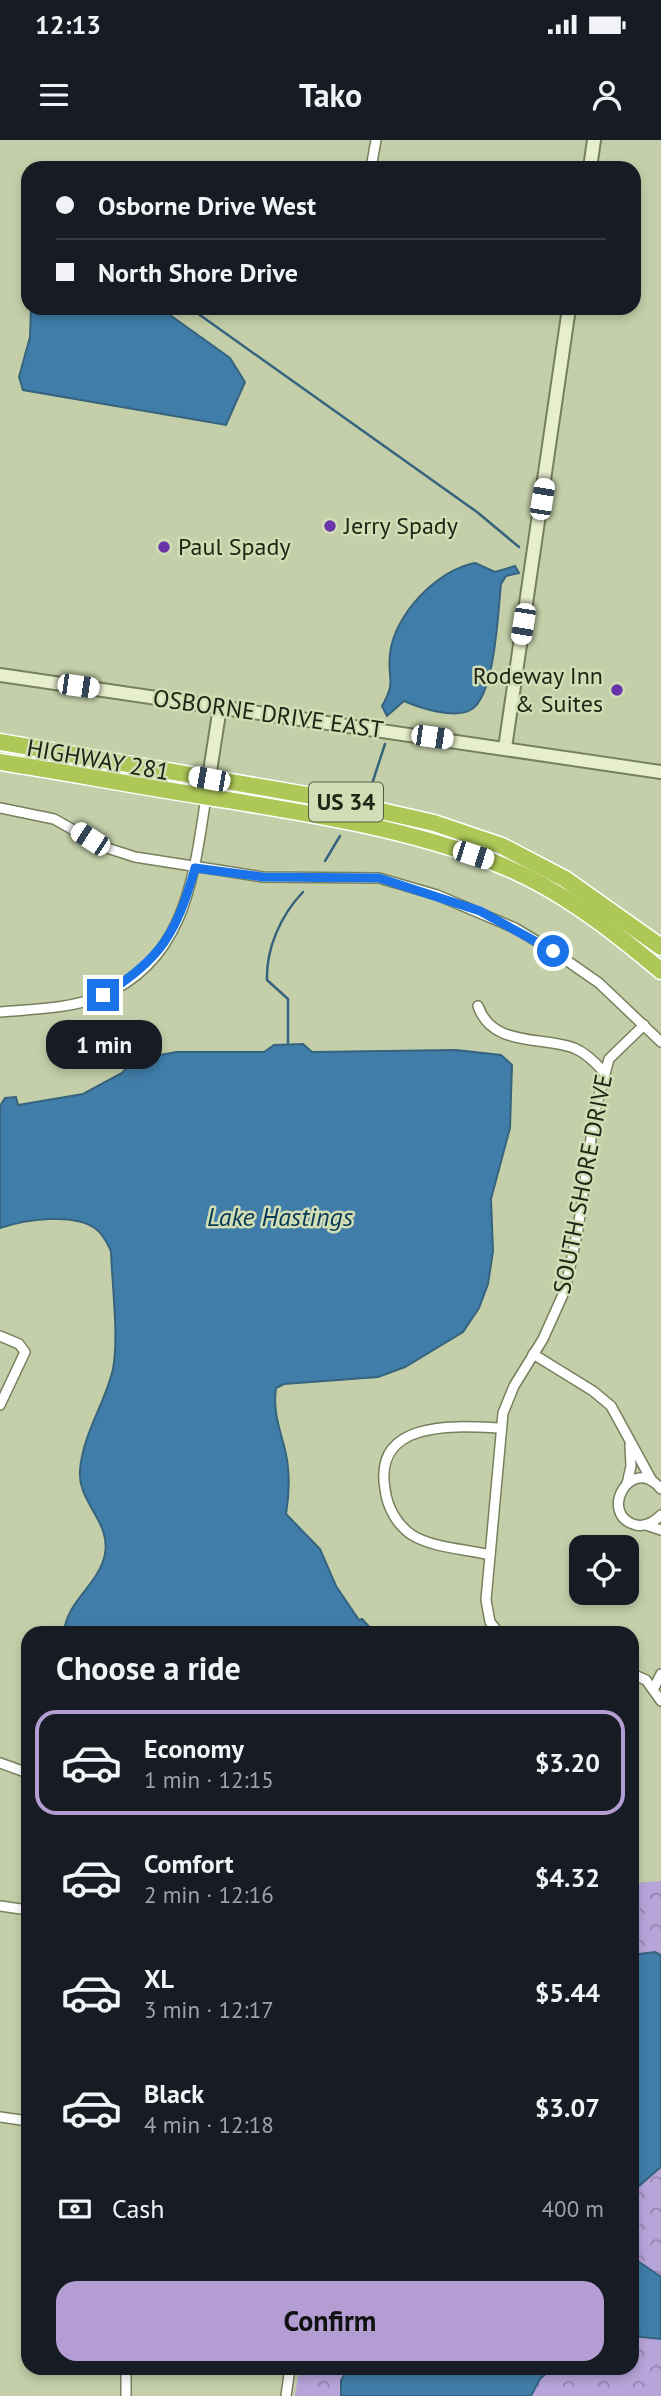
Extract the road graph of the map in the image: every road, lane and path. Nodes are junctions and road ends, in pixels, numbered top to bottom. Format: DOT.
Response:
graph roads {
  1 [pos="376,140"];
  2 [pos="594,140"];
  3 [pos="373,161"];
  4 [pos="591,161"];
  5 [pos="568,315"];
  6 [pos="0,675"];
  7 [pos="220,707"];
  8 [pos="0,742"];
  9 [pos="505,748"];
  10 [pos="0,762"];
  11 [pos="661,772"];
  12 [pos="209,779"];
  13 [pos="206,797"];
  14 [pos="0,808"];
  15 [pos="195,868"];
  16 [pos="661,947"];
  17 [pos="661,971"];
  18 [pos="478,1006"];
  19 [pos="0,1012"];
  20 [pos="644,1025"];
  21 [pos="661,1042"];
  22 [pos="604,1072"];
  23 [pos="0,1336"];
  24 [pos="533,1354"];
  25 [pos="0,1405"];
  26 [pos="500,1428"];
  27 [pos="630,1443"];
  28 [pos="652,1481"];
  29 [pos="627,1484"];
  30 [pos="661,1489"];
  31 [pos="661,1515"];
  32 [pos="646,1525"];
  33 [pos="661,1530"];
  34 [pos="490,1555"];
  35 [pos="495,1626"];
  36 [pos="661,1674"];
  37 [pos="639,1678"];
  38 [pos="654,1688"];
  39 [pos="661,1700"];
  40 [pos="0,1763"];
  41 [pos="21,1770"];
  42 [pos="0,1906"];
  43 [pos="21,1909"];
  44 [pos="0,2117"];
  45 [pos="21,2121"];
  46 [pos="126,2375"];
  47 [pos="289,2375"];
  48 [pos="126,2396"];
  49 [pos="286,2396"];
  1 -- 3 [label="street"];
  2 -- 4 [label="street"];
  5 -- 9 [label="street"];
  6 -- 7 [label="street, OSBORNE DRIVE EAST"];
  7 -- 9 [label="street, OSBORNE DRIVE EAST"];
  7 -- 12 [label="street"];
  8 -- 12 [label="highway, HIGHWAY 281 / US 34"];
  9 -- 11 [label="street, OSBORNE DRIVE EAST"];
  10 -- 13 [label="highway, HIGHWAY 281 / US 34"];
  12 -- 13 [label="street"];
  12 -- 16 [label="highway, HIGHWAY 281 / US 34"];
  13 -- 15 [label="street"];
  13 -- 17 [label="highway, HIGHWAY 281 / US 34"];
  14 -- 15 [label="street"];
  15 -- 19 [label="street"];
  15 -- 20 [label="street"];
  18 -- 22 [label="street"];
  20 -- 21 [label="street"];
  20 -- 22 [label="street, SOUTH SHORE DRIVE"];
  22 -- 24 [label="street, SOUTH SHORE DRIVE"];
  23 -- 25 [label="street"];
  24 -- 26 [label="street, SOUTH SHORE DRIVE"];
  24 -- 27 [label="street"];
  26 -- 34 [label="street, SOUTH SHORE DRIVE"];
  26 -- 34 [label="street"];
  27 -- 28 [label="street"];
  27 -- 29 [label="street"];
  28 -- 29 [label="street"];
  28 -- 30 [label="street"];
  29 -- 32 [label="street"];
  31 -- 32 [label="street"];
  32 -- 33 [label="street"];
  34 -- 35 [label="street, SOUTH SHORE DRIVE"];
  36 -- 38 [label="street"];
  37 -- 38 [label="street"];
  38 -- 39 [label="street"];
  40 -- 41 [label="street"];
  42 -- 43 [label="street"];
  44 -- 45 [label="street"];
  46 -- 48 [label="street"];
  47 -- 49 [label="street"];
}
